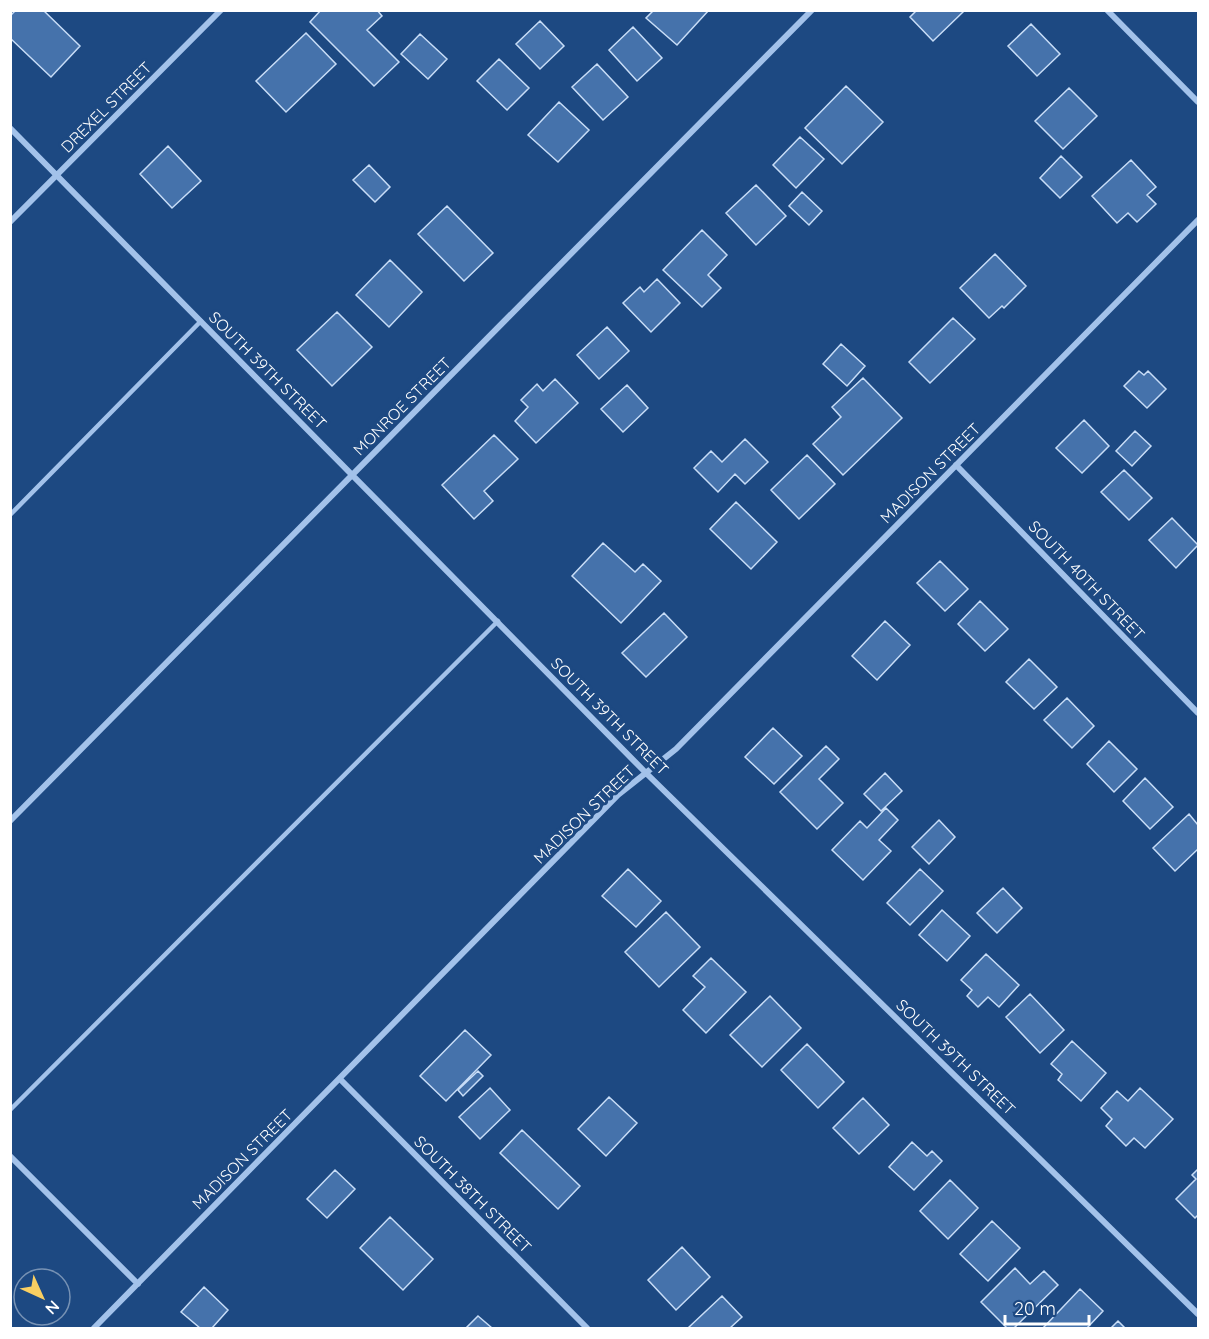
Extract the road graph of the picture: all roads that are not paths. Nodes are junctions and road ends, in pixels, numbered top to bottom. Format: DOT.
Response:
graph roads {
  1 [pos="221,10"];
  2 [pos="812,10"];
  3 [pos="1107,10"];
  4 [pos="1198,102"];
  5 [pos="10,128"];
  6 [pos="57,176"];
  7 [pos="1198,220"];
  8 [pos="10,222"];
  9 [pos="201,321"];
  10 [pos="956,465"];
  11 [pos="353,475"];
  12 [pos="10,515"];
  13 [pos="498,621"];
  14 [pos="1198,713"];
  15 [pos="646,773"];
  16 [pos="10,821"];
  17 [pos="340,1079"];
  18 [pos="10,1110"];
  19 [pos="10,1156"];
  20 [pos="138,1284"];
  21 [pos="1198,1314"];
  22 [pos="94,1329"];
  23 [pos="587,1329"];
  1 -- 6 [label="street, DREXEL STREET"];
  2 -- 11 [label="street, MONROE STREET"];
  3 -- 4 [label="street"];
  5 -- 6 [label="street, SOUTH 39TH STREET"];
  6 -- 8 [label="street, DREXEL STREET"];
  6 -- 9 [label="street, SOUTH 39TH STREET"];
  7 -- 10 [label="street, MADISON STREET"];
  9 -- 11 [label="street, SOUTH 39TH STREET"];
  9 -- 12 [label="lane"];
  10 -- 14 [label="street, SOUTH 40TH STREET"];
  10 -- 15 [label="street, MADISON STREET"];
  11 -- 13 [label="street, SOUTH 39TH STREET"];
  11 -- 16 [label="street, MONROE STREET"];
  13 -- 15 [label="street, SOUTH 39TH STREET"];
  13 -- 18 [label="lane"];
  15 -- 17 [label="street, MADISON STREET"];
  15 -- 21 [label="street, SOUTH 39TH STREET"];
  17 -- 20 [label="street, MADISON STREET"];
  17 -- 23 [label="street, SOUTH 38TH STREET"];
  19 -- 20 [label="street"];
  20 -- 22 [label="street, MADISON STREET"];
}
